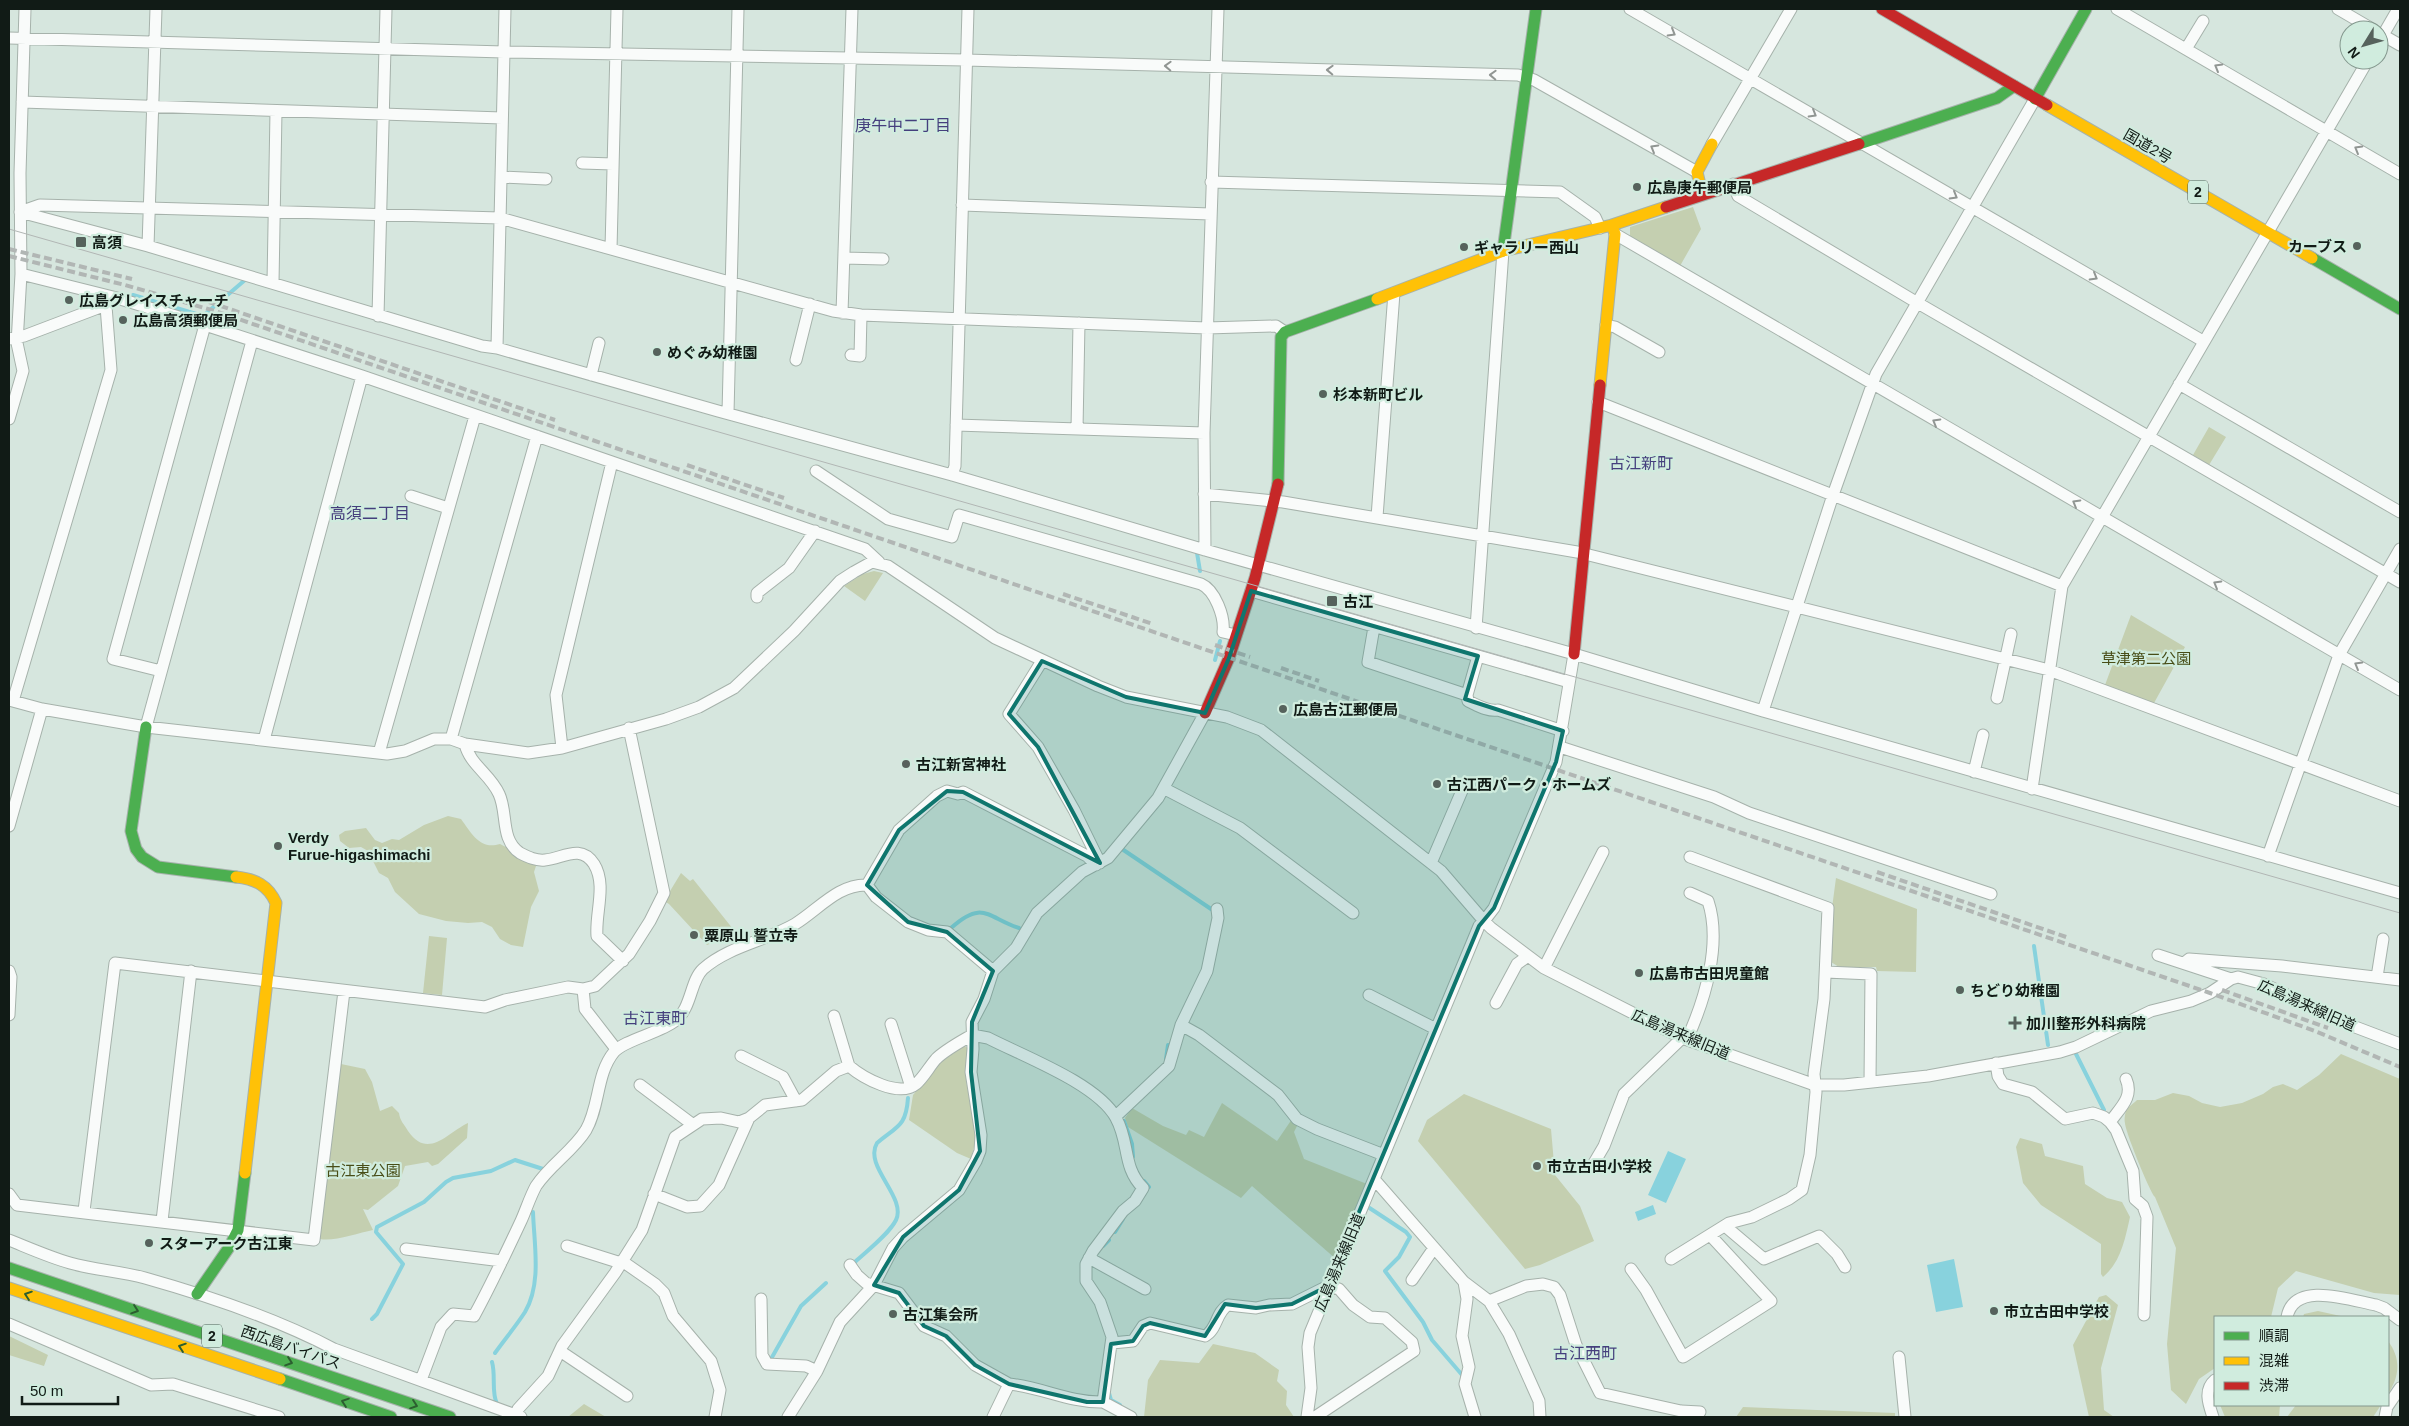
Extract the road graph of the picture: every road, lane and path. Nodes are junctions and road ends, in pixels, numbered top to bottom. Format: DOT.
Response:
graph roads {
  1 [pos="25,9"];
  2 [pos="156,9"];
  3 [pos="386,9"];
  4 [pos="505,9"];
  5 [pos="617,9"];
  6 [pos="738,9"];
  7 [pos="852,9"];
  8 [pos="968,9"];
  9 [pos="1218,9"];
  10 [pos="1536,9"];
  11 [pos="1630,9"];
  12 [pos="1791,9"];
  13 [pos="1882,9"];
  14 [pos="2086,9"];
  15 [pos="2117,9"];
  16 [pos="2338,9"];
  17 [pos="2398,9"];
  18 [pos="2355,20"];
  19 [pos="2203,21"];
  20 [pos="2389,21"];
  21 [pos="9,38"];
  22 [pos="24,38"];
  23 [pos="155,42"];
  24 [pos="384,48"];
  25 [pos="2186,49"];
  26 [pos="504,52"];
  27 [pos="616,53"];
  28 [pos="737,56"];
  29 [pos="851,58"];
  30 [pos="966,60"];
  31 [pos="1215,67"];
  32 [pos="2362,70"];
  33 [pos="1526,78"];
  34 [pos="1751,78"];
  35 [pos="2014,86"];
  36 [pos="2035,98"];
  37 [pos="22,102"];
  38 [pos="152,107"];
  39 [pos="276,111"];
  40 [pos="383,114"];
  41 [pos="502,118"];
  42 [pos="2327,130"];
  43 [pos="1861,142"];
  44 [pos="1712,144"];
  45 [pos="582,163"];
  46 [pos="613,164"];
  47 [pos="1697,172"];
  48 [pos="15,173"];
  49 [pos="2400,174"];
  50 [pos="501,177"];
  51 [pos="546,179"];
  52 [pos="1211,182"];
  53 [pos="1733,184"];
  54 [pos="1510,190"];
  55 [pos="1702,193"];
  56 [pos="962,205"];
  57 [pos="1973,207"];
  58 [pos="148,209"];
  59 [pos="20,212"];
  60 [pos="273,212"];
  61 [pos="1210,214"];
  62 [pos="380,216"];
  63 [pos="500,218"];
  64 [pos="1600,228"];
  65 [pos="1614,230"];
  66 [pos="2268,232"];
  67 [pos="148,246"];
  68 [pos="611,249"];
  69 [pos="1503,251"];
  70 [pos="844,258"];
  71 [pos="883,259"];
  72 [pos="21,274"];
  73 [pos="731,282"];
  74 [pos="273,283"];
  75 [pos="1394,293"];
  76 [pos="117,298"];
  77 [pos="1916,302"];
  78 [pos="810,304"];
  79 [pos="106,306"];
  80 [pos="2400,309"];
  81 [pos="842,313"];
  82 [pos="861,315"];
  83 [pos="378,316"];
  84 [pos="958,320"];
  85 [pos="1079,324"];
  86 [pos="205,325"];
  87 [pos="1606,325"];
  88 [pos="1207,328"];
  89 [pos="1285,332"];
  90 [pos="13,338"];
  91 [pos="252,341"];
  92 [pos="2203,341"];
  93 [pos="599,343"];
  94 [pos="496,348"];
  95 [pos="1659,352"];
  96 [pos="851,356"];
  97 [pos="796,360"];
  98 [pos="591,375"];
  99 [pos="362,376"];
  100 [pos="1871,384"];
  101 [pos="2179,384"];
  102 [pos="1598,402"];
  103 [pos="728,413"];
  104 [pos="475,416"];
  105 [pos="9,419"];
  106 [pos="956,425"];
  107 [pos="1077,429"];
  108 [pos="1204,434"];
  109 [pos="537,436"];
  110 [pos="2148,436"];
  111 [pos="612,462"];
  112 [pos="816,471"];
  113 [pos="952,475"];
  114 [pos="1204,494"];
  115 [pos="1833,495"];
  116 [pos="411,496"];
  117 [pos="1276,500"];
  118 [pos="448,508"];
  119 [pos="2400,512"];
  120 [pos="1377,517"];
  121 [pos="2102,518"];
  122 [pos="815,531"];
  123 [pos="1483,536"];
  124 [pos="1205,550"];
  125 [pos="2400,550"];
  126 [pos="1584,554"];
  127 [pos="879,562"];
  128 [pos="1258,564"];
  129 [pos="2386,574"];
  130 [pos="2400,582"];
  131 [pos="2062,586"];
  132 [pos="1251,591"];
  133 [pos="757,597"];
  134 [pos="1797,607"];
  135 [pos="1374,627"];
  136 [pos="1476,628"];
  137 [pos="2011,634"];
  138 [pos="1236,636"];
  139 [pos="1574,654"];
  140 [pos="2340,655"];
  141 [pos="1478,656"];
  142 [pos="2005,658"];
  143 [pos="1042,661"];
  144 [pos="2049,670"];
  145 [pos="160,671"];
  146 [pos="1569,682"];
  147 [pos="2400,690"];
  148 [pos="1466,696"];
  149 [pos="1997,698"];
  150 [pos="11,701"];
  151 [pos="42,710"];
  152 [pos="1763,711"];
  153 [pos="1205,712"];
  154 [pos="146,727"];
  155 [pos="629,728"];
  156 [pos="1563,731"];
  157 [pos="1983,735"];
  158 [pos="451,739"];
  159 [pos="264,740"];
  160 [pos="465,744"];
  161 [pos="562,748"];
  162 [pos="1560,748"];
  163 [pos="379,753"];
  164 [pos="2300,763"];
  165 [pos="1974,772"];
  166 [pos="1464,786"];
  167 [pos="2032,788"];
  168 [pos="1165,789"];
  169 [pos="2400,800"];
  170 [pos="10,814"];
  171 [pos="9,826"];
  172 [pos="1603,852"];
  173 [pos="2268,856"];
  174 [pos="1690,857"];
  175 [pos="1430,862"];
  176 [pos="1098,864"];
  177 [pos="866,885"];
  178 [pos="1690,893"];
  179 [pos="2400,893"];
  180 [pos="1990,894"];
  181 [pos="1217,909"];
  182 [pos="1353,913"];
  183 [pos="1484,920"];
  184 [pos="2383,938"];
  185 [pos="2158,955"];
  186 [pos="1528,956"];
  187 [pos="623,960"];
  188 [pos="2184,963"];
  189 [pos="1544,968"];
  190 [pos="9,971"];
  191 [pos="191,971"];
  192 [pos="993,971"];
  193 [pos="1826,972"];
  194 [pos="2377,977"];
  195 [pos="2231,979"];
  196 [pos="2400,980"];
  197 [pos="268,981"];
  198 [pos="583,989"];
  199 [pos="344,991"];
  200 [pos="9,994"];
  201 [pos="1370,995"];
  202 [pos="1496,1003"];
  203 [pos="9,1015"];
  204 [pos="834,1016"];
  205 [pos="891,1024"];
  206 [pos="1181,1025"];
  207 [pos="1436,1029"];
  208 [pos="972,1035"];
  209 [pos="1685,1038"];
  210 [pos="2400,1044"];
  211 [pos="616,1050"];
  212 [pos="741,1056"];
  213 [pos="1996,1063"];
  214 [pos="849,1066"];
  215 [pos="2126,1079"];
  216 [pos="1870,1082"];
  217 [pos="640,1085"];
  218 [pos="1815,1085"];
  219 [pos="911,1087"];
  220 [pos="796,1101"];
  221 [pos="1116,1116"];
  222 [pos="749,1118"];
  223 [pos="2110,1122"];
  224 [pos="692,1124"];
  225 [pos="1384,1155"];
  226 [pos="1594,1163"];
  227 [pos="1374,1179"];
  228 [pos="9,1194"];
  229 [pos="654,1194"];
  230 [pos="84,1211"];
  231 [pos="162,1221"];
  232 [pos="1725,1226"];
  233 [pos="238,1230"];
  234 [pos="1710,1236"];
  235 [pos="9,1240"];
  236 [pos="567,1246"];
  237 [pos="1434,1248"];
  238 [pos="406,1249"];
  239 [pos="1088,1258"];
  240 [pos="1671,1259"];
  241 [pos="502,1262"];
  242 [pos="622,1262"];
  243 [pos="850,1264"];
  244 [pos="1845,1266"];
  245 [pos="9,1268"];
  246 [pos="1630,1269"];
  247 [pos="1412,1280"];
  248 [pos="1464,1282"];
  249 [pos="874,1285"];
  250 [pos="1328,1286"];
  251 [pos="9,1288"];
  252 [pos="1145,1289"];
  253 [pos="197,1294"];
  254 [pos="761,1299"];
  255 [pos="1490,1301"];
  256 [pos="2144,1315"];
  257 [pos="2287,1316"];
  258 [pos="2400,1320"];
  259 [pos="9,1324"];
  260 [pos="1112,1344"];
  261 [pos="560,1351"];
  262 [pos="1899,1357"];
  263 [pos="817,1371"];
  264 [pos="421,1380"];
  265 [pos="2214,1381"];
  266 [pos="1009,1384"];
  267 [pos="2400,1388"];
  268 [pos="627,1396"];
  269 [pos="1103,1402"];
  270 [pos="2389,1404"];
  271 [pos="1700,1412"];
  272 [pos="519,1416"];
  273 [pos="279,1417"];
  274 [pos="391,1417"];
  275 [pos="450,1417"];
  276 [pos="715,1417"];
  277 [pos="788,1417"];
  278 [pos="993,1417"];
  279 [pos="1131,1417"];
  280 [pos="1308,1417"];
  281 [pos="1315,1417"];
  282 [pos="1475,1417"];
  283 [pos="1540,1417"];
  284 [pos="1905,1417"];
  285 [pos="2214,1417"];
  1 -- 22 [label="street"];
  2 -- 23 [label="street"];
  3 -- 24 [label="street"];
  4 -- 26 [label="street"];
  5 -- 27 [label="street"];
  6 -- 28 [label="street"];
  7 -- 29 [label="street"];
  8 -- 30 [label="street"];
  9 -- 31 [label="street"];
  10 -- 33 [label="main road"];
  11 -- 34 [label="street, one-way"];
  12 -- 34 [label="street"];
  13 -- 35 [label="main road, 国道2号 / 2"];
  14 -- 36 [label="main road"];
  15 -- 25 [label="street"];
  16 -- 18 [label="street"];
  17 -- 20 [label="street"];
  19 -- 25 [label="street"];
  21 -- 22 [label="street"];
  22 -- 23 [label="street"];
  22 -- 37 [label="street"];
  23 -- 24 [label="street"];
  23 -- 38 [label="street"];
  24 -- 26 [label="street"];
  24 -- 40 [label="street"];
  42 -- 25 [label="street, one-way"];
  26 -- 27 [label="street"];
  26 -- 41 [label="street"];
  27 -- 28 [label="street"];
  27 -- 46 [label="street"];
  28 -- 29 [label="street"];
  28 -- 73 [label="street"];
  29 -- 30 [label="street"];
  29 -- 70 [label="street"];
  31 -- 30 [label="street, one-way"];
  30 -- 56 [label="street"];
  33 -- 31 [label="street, one-way"];
  31 -- 52 [label="street"];
  32 -- 42 [label="street"];
  47 -- 33 [label="street, one-way"];
  33 -- 54 [label="main road"];
  34 -- 43 [label="street, one-way"];
  34 -- 44 [label="street"];
  35 -- 36 [label="main road, 国道2号 / 2"];
  35 -- 43 [label="main road"];
  36 -- 57 [label="street"];
  36 -- 66 [label="main road, 国道2号 / 2"];
  37 -- 38 [label="street"];
  37 -- 48 [label="street"];
  38 -- 39 [label="street"];
  38 -- 58 [label="street"];
  39 -- 40 [label="street"];
  39 -- 60 [label="street"];
  40 -- 41 [label="street"];
  40 -- 62 [label="street"];
  41 -- 50 [label="street"];
  49 -- 42 [label="street, one-way"];
  42 -- 66 [label="street"];
  43 -- 53 [label="main road"];
  43 -- 57 [label="street, one-way"];
  44 -- 47 [label="main road"];
  45 -- 46 [label="street"];
  46 -- 68 [label="street"];
  47 -- 55 [label="main road"];
  48 -- 59 [label="street"];
  50 -- 51 [label="street"];
  50 -- 63 [label="street"];
  52 -- 54 [label="street"];
  52 -- 61 [label="street"];
  53 -- 55 [label="main road"];
  53 -- 77 [label="street"];
  54 -- 64 [label="street"];
  54 -- 69 [label="main road"];
  55 -- 65 [label="main road"];
  56 -- 61 [label="street"];
  56 -- 84 [label="street"];
  57 -- 77 [label="street"];
  57 -- 92 [label="street, one-way"];
  58 -- 59 [label="street"];
  58 -- 60 [label="street"];
  58 -- 67 [label="street"];
  59 -- 67 [label="street"];
  59 -- 72 [label="street"];
  60 -- 62 [label="street"];
  60 -- 74 [label="street"];
  61 -- 88 [label="street"];
  62 -- 63 [label="street"];
  62 -- 83 [label="street"];
  63 -- 68 [label="street"];
  63 -- 94 [label="street"];
  64 -- 65 [label="main road"];
  64 -- 69 [label="main road"];
  65 -- 87 [label="main road"];
  65 -- 100 [label="street"];
  66 -- 80 [label="main road, 国道2号 / 2"];
  66 -- 92 [label="street"];
  67 -- 74 [label="street"];
  68 -- 73 [label="street"];
  69 -- 75 [label="main road"];
  69 -- 123 [label="street"];
  70 -- 71 [label="street"];
  70 -- 81 [label="street"];
  72 -- 76 [label="street"];
  72 -- 90 [label="street"];
  73 -- 78 [label="street"];
  73 -- 103 [label="street"];
  74 -- 83 [label="street"];
  75 -- 89 [label="main road"];
  75 -- 120 [label="street"];
  76 -- 79 [label="street"];
  76 -- 86 [label="street"];
  77 -- 100 [label="street"];
  77 -- 110 [label="street"];
  78 -- 81 [label="street"];
  78 -- 97 [label="street"];
  79 -- 90 [label="street"];
  79 -- 150 [label="street"];
  81 -- 82 [label="street"];
  82 -- 84 [label="street"];
  82 -- 96 [label="street"];
  83 -- 94 [label="street"];
  84 -- 85 [label="street"];
  84 -- 106 [label="street"];
  85 -- 88 [label="street"];
  85 -- 107 [label="street"];
  86 -- 91 [label="street"];
  86 -- 145 [label="street"];
  87 -- 95 [label="street"];
  87 -- 102 [label="main road"];
  88 -- 89 [label="street"];
  88 -- 108 [label="street"];
  89 -- 117 [label="main road"];
  90 -- 105 [label="street"];
  91 -- 99 [label="street"];
  91 -- 145 [label="street"];
  92 -- 101 [label="street"];
  93 -- 98 [label="street"];
  94 -- 98 [label="street"];
  98 -- 103 [label="street"];
  99 -- 104 [label="street"];
  99 -- 159 [label="street"];
  100 -- 115 [label="street"];
  121 -- 100 [label="street, one-way"];
  101 -- 110 [label="street"];
  101 -- 119 [label="street"];
  102 -- 115 [label="street"];
  102 -- 126 [label="main road"];
  103 -- 113 [label="street"];
  104 -- 109 [label="street"];
  104 -- 118 [label="street"];
  106 -- 107 [label="street"];
  106 -- 113 [label="street"];
  107 -- 108 [label="street"];
  108 -- 114 [label="street"];
  109 -- 111 [label="street"];
  109 -- 158 [label="street"];
  110 -- 121 [label="street"];
  110 -- 129 [label="street"];
  111 -- 122 [label="street"];
  111 -- 161 [label="street"];
  112 -- 138 [label="street"];
  113 -- 124 [label="street"];
  114 -- 117 [label="street"];
  114 -- 124 [label="street"];
  115 -- 131 [label="street"];
  115 -- 134 [label="street"];
  116 -- 118 [label="street"];
  117 -- 120 [label="street"];
  117 -- 128 [label="main road"];
  118 -- 163 [label="street"];
  120 -- 123 [label="street"];
  121 -- 131 [label="street"];
  140 -- 121 [label="street, one-way"];
  122 -- 127 [label="street"];
  122 -- 133 [label="street"];
  123 -- 126 [label="street"];
  123 -- 136 [label="street"];
  124 -- 128 [label="street"];
  125 -- 129 [label="street"];
  126 -- 134 [label="street"];
  126 -- 139 [label="main road"];
  127 -- 143 [label="street"];
  127 -- 155 [label="street"];
  128 -- 132 [label="main road"];
  128 -- 136 [label="street"];
  129 -- 130 [label="street"];
  129 -- 140 [label="street"];
  131 -- 144 [label="street"];
  132 -- 135 [label="street"];
  132 -- 138 [label="main road"];
  134 -- 142 [label="street"];
  134 -- 152 [label="street"];
  135 -- 141 [label="street"];
  135 -- 148 [label="street"];
  136 -- 139 [label="street"];
  137 -- 142 [label="street"];
  138 -- 153 [label="main road"];
  139 -- 146 [label="street"];
  139 -- 152 [label="street"];
  147 -- 140 [label="street, one-way"];
  140 -- 164 [label="street"];
  141 -- 146 [label="street"];
  141 -- 148 [label="street"];
  142 -- 144 [label="street"];
  142 -- 149 [label="street"];
  143 -- 153 [label="street"];
  143 -- 176 [label="street"];
  144 -- 164 [label="street"];
  144 -- 167 [label="street"];
  145 -- 154 [label="street"];
  146 -- 156 [label="street"];
  148 -- 156 [label="street"];
  150 -- 151 [label="street"];
  151 -- 154 [label="street"];
  151 -- 170 [label="street"];
  152 -- 165 [label="street"];
  153 -- 168 [label="street"];
  153 -- 175 [label="street"];
  154 -- 159 [label="street"];
  154 -- 197 [label="main road"];
  155 -- 161 [label="street"];
  155 -- 187 [label="street"];
  156 -- 162 [label="street"];
  157 -- 165 [label="street"];
  158 -- 160 [label="street"];
  158 -- 163 [label="street"];
  159 -- 163 [label="street"];
  160 -- 161 [label="street"];
  160 -- 187 [label="street"];
  162 -- 180 [label="street"];
  162 -- 183 [label="street"];
  164 -- 169 [label="street"];
  164 -- 173 [label="street"];
  165 -- 167 [label="street"];
  166 -- 175 [label="street"];
  167 -- 173 [label="street"];
  168 -- 176 [label="street"];
  168 -- 182 [label="street"];
  170 -- 171 [label="street"];
  172 -- 189 [label="street"];
  173 -- 179 [label="street"];
  174 -- 193 [label="street"];
  175 -- 183 [label="street"];
  176 -- 177 [label="street"];
  176 -- 192 [label="street"];
  177 -- 192 [label="street"];
  177 -- 211 [label="street"];
  178 -- 209 [label="street"];
  181 -- 206 [label="street"];
  183 -- 186 [label="street, 広島湯来線旧道"];
  183 -- 207 [label="street, 広島湯来線旧道"];
  184 -- 194 [label="street"];
  185 -- 188 [label="street"];
  186 -- 189 [label="street, 広島湯来線旧道"];
  186 -- 202 [label="street"];
  187 -- 198 [label="street"];
  188 -- 194 [label="street"];
  188 -- 195 [label="street"];
  189 -- 209 [label="street, 広島湯来線旧道"];
  190 -- 200 [label="street"];
  191 -- 197 [label="street"];
  191 -- 230 [label="street"];
  191 -- 231 [label="street"];
  192 -- 208 [label="street"];
  193 -- 216 [label="street"];
  193 -- 218 [label="street"];
  194 -- 196 [label="street"];
  195 -- 210 [label="street, 広島湯来線旧道"];
  195 -- 213 [label="street, 広島湯来線旧道"];
  197 -- 199 [label="street"];
  197 -- 233 [label="main road"];
  198 -- 199 [label="street"];
  198 -- 211 [label="street"];
  199 -- 233 [label="street"];
  200 -- 203 [label="street"];
  201 -- 207 [label="street"];
  204 -- 214 [label="street"];
  205 -- 219 [label="street"];
  206 -- 221 [label="street"];
  206 -- 225 [label="street"];
  207 -- 225 [label="street, 広島湯来線旧道"];
  208 -- 219 [label="street"];
  208 -- 221 [label="street"];
  208 -- 249 [label="street"];
  209 -- 218 [label="street, 広島湯来線旧道"];
  209 -- 226 [label="street"];
  211 -- 241 [label="street"];
  212 -- 220 [label="street"];
  213 -- 216 [label="street, 広島湯来線旧道"];
  213 -- 223 [label="street"];
  214 -- 219 [label="street"];
  214 -- 220 [label="street"];
  215 -- 223 [label="street"];
  216 -- 218 [label="street, 広島湯来線旧道"];
  217 -- 224 [label="street"];
  218 -- 232 [label="street"];
  220 -- 222 [label="street"];
  221 -- 239 [label="street"];
  222 -- 224 [label="street"];
  222 -- 229 [label="street"];
  223 -- 256 [label="street"];
  224 -- 229 [label="street"];
  225 -- 227 [label="street, 広島湯来線旧道"];
  227 -- 237 [label="street"];
  227 -- 250 [label="street, 広島湯来線旧道"];
  228 -- 230 [label="street"];
  229 -- 242 [label="street"];
  230 -- 231 [label="street"];
  231 -- 233 [label="street"];
  232 -- 234 [label="street"];
  232 -- 244 [label="street"];
  233 -- 253 [label="main road"];
  234 -- 240 [label="street"];
  234 -- 246 [label="street"];
  235 -- 253 [label="street"];
  236 -- 242 [label="street"];
  237 -- 247 [label="street"];
  237 -- 248 [label="street"];
  238 -- 241 [label="street"];
  239 -- 252 [label="street"];
  239 -- 260 [label="street"];
  241 -- 264 [label="street"];
  242 -- 261 [label="street"];
  242 -- 276 [label="street"];
  243 -- 249 [label="street"];
  245 -- 275 [label="main road, 西広島バイパス / 2, one-way"];
  248 -- 255 [label="street"];
  248 -- 282 [label="street"];
  249 -- 263 [label="street"];
  249 -- 266 [label="street"];
  250 -- 260 [label="street"];
  250 -- 280 [label="street, 広島湯来線旧道"];
  250 -- 281 [label="street"];
  274 -- 251 [label="main road, 2, one-way"];
  253 -- 264 [label="street"];
  254 -- 263 [label="street"];
  255 -- 271 [label="street"];
  255 -- 283 [label="street"];
  257 -- 258 [label="street"];
  259 -- 273 [label="street"];
  260 -- 269 [label="street"];
  261 -- 268 [label="street"];
  261 -- 272 [label="street"];
  262 -- 284 [label="street"];
  263 -- 277 [label="street"];
  264 -- 272 [label="street"];
  265 -- 285 [label="street"];
  266 -- 269 [label="street"];
  266 -- 278 [label="street"];
  267 -- 270 [label="street"];
  269 -- 279 [label="street"];
}
